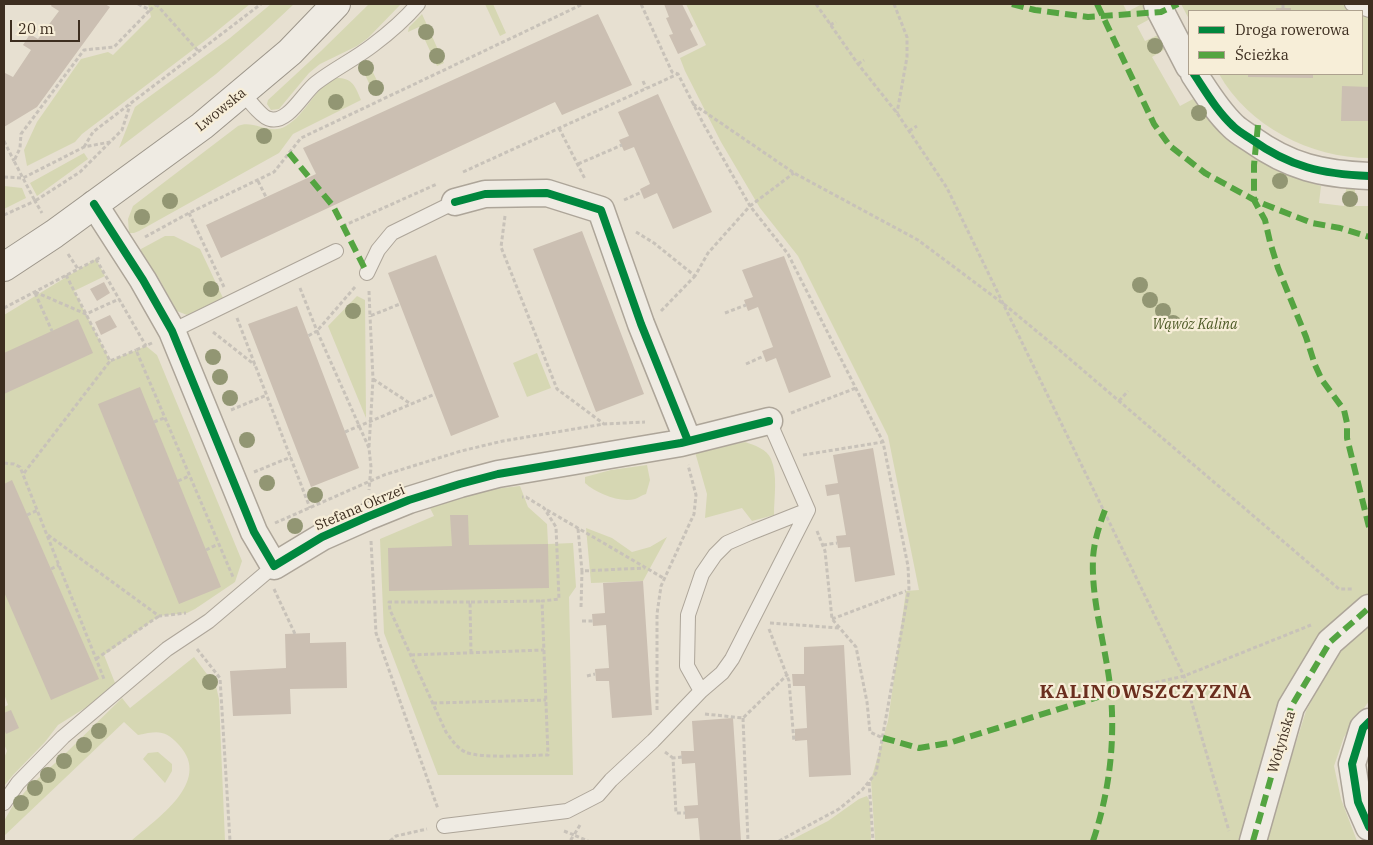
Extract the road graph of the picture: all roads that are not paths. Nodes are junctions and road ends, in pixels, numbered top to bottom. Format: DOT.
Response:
graph roads {
  1 [pos="336,4"];
  2 [pos="418,4"];
  3 [pos="1157,4"];
  4 [pos="1352,4"];
  5 [pos="1369,10"];
  6 [pos="1188,64"];
  7 [pos="1195,75"];
  8 [pos="243,93"];
  9 [pos="1369,176"];
  10 [pos="455,202"];
  11 [pos="94,204"];
  12 [pos="4,247"];
  13 [pos="336,251"];
  14 [pos="4,267"];
  15 [pos="367,274"];
  16 [pos="172,331"];
  17 [pos="770,421"];
  18 [pos="684,442"];
  19 [pos="808,510"];
  20 [pos="274,566"];
  21 [pos="1365,598"];
  22 [pos="701,691"];
  23 [pos="1369,722"];
  24 [pos="4,803"];
  25 [pos="444,826"];
  26 [pos="1369,827"];
  27 [pos="1241,837"];
  1 -- 8 [label="street, Lwowska"];
  2 -- 8 [label="lane"];
  3 -- 6 [label="street"];
  4 -- 5 [label="lane"];
  7 -- 9 [label="street"];
  8 -- 11 [label="street, Lwowska"];
  10 -- 15 [label="lane"];
  10 -- 18 [label="street"];
  11 -- 12 [label="street, Lwowska"];
  11 -- 14 [label="street, Lwowska"];
  11 -- 16 [label="street"];
  13 -- 16 [label="lane"];
  16 -- 20 [label="street"];
  17 -- 18 [label="street, Stefana Okrzei"];
  17 -- 19 [label="lane"];
  18 -- 20 [label="street, Stefana Okrzei"];
  19 -- 22 [label="lane"];
  19 -- 22 [label="lane"];
  20 -- 24 [label="lane"];
  21 -- 27 [label="street, Wołyńska"];
  22 -- 25 [label="lane"];
  23 -- 26 [label="street"];
}
